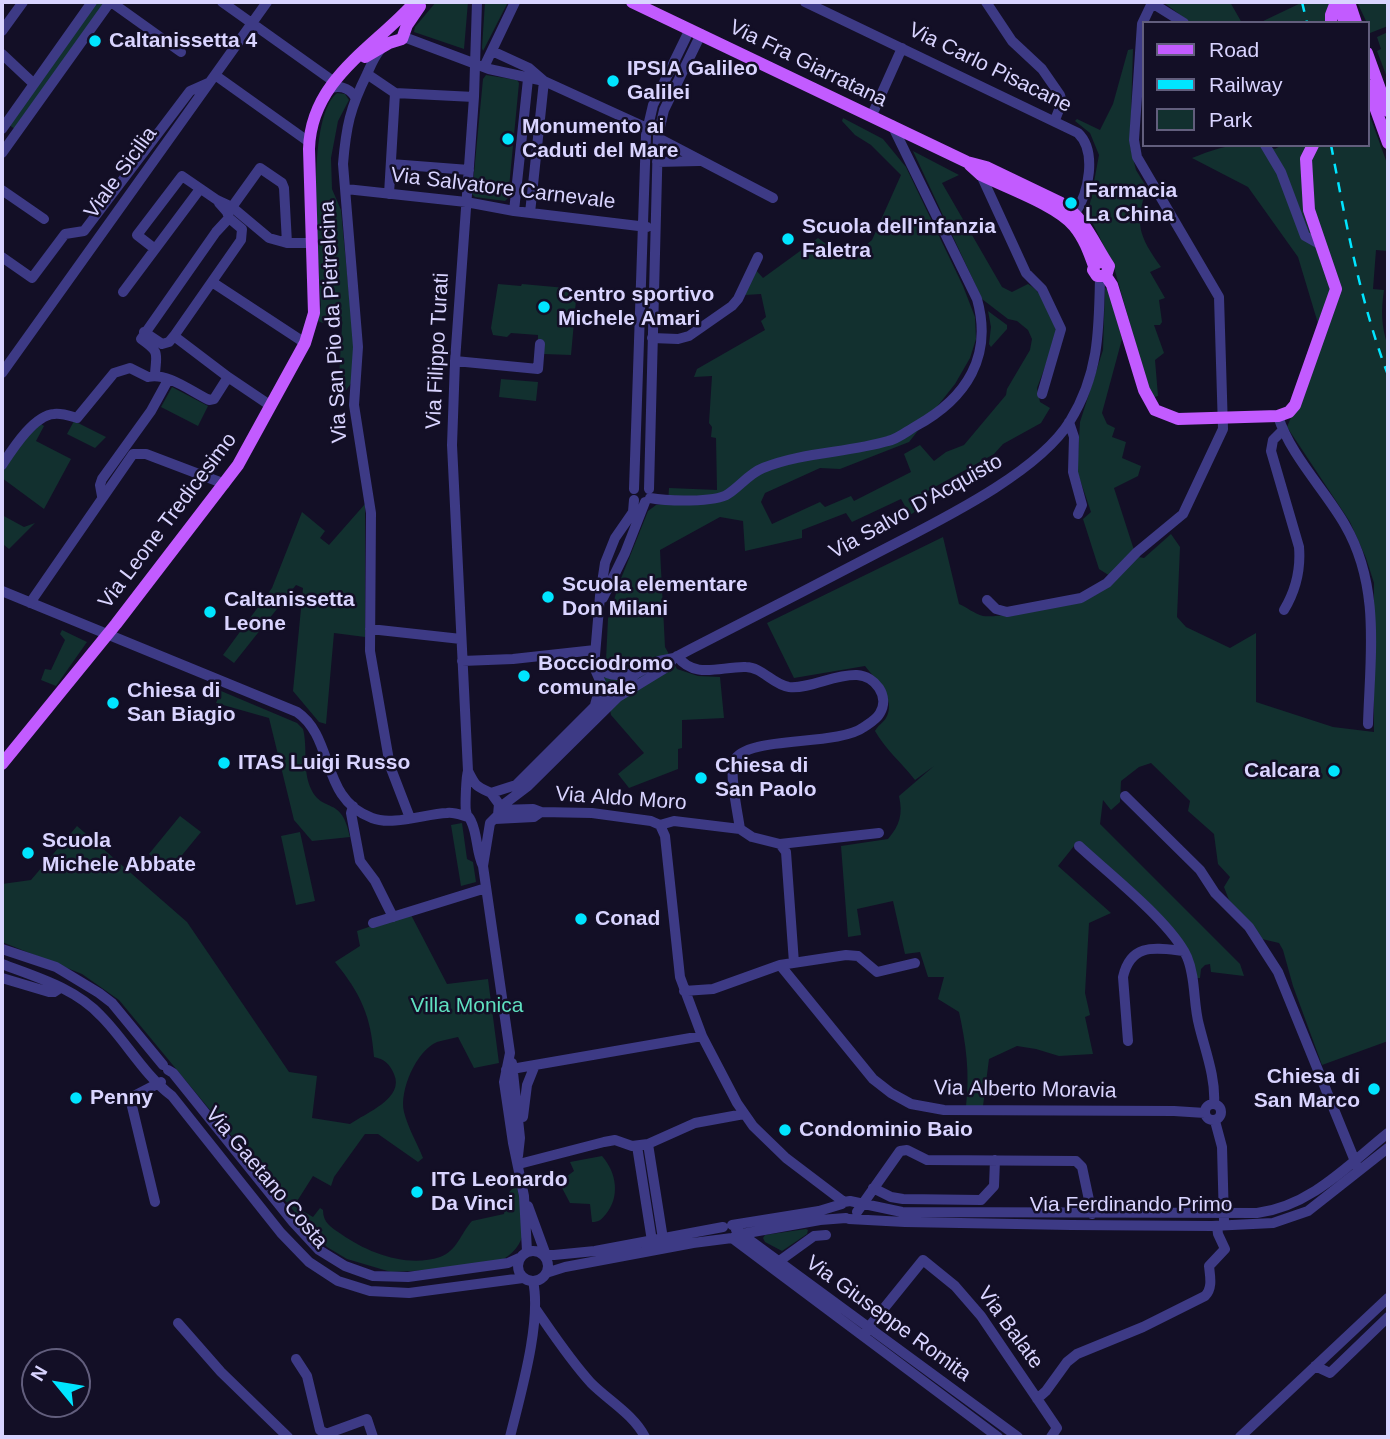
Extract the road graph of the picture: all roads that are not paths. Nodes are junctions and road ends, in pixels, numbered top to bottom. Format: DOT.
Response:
graph roads {
  1 [pos="23,2"];
  2 [pos="92,2"];
  3 [pos="110,2"];
  4 [pos="222,2"];
  5 [pos="267,2"];
  6 [pos="415,2"];
  7 [pos="424,2"];
  8 [pos="477,2"];
  9 [pos="515,2"];
  10 [pos="632,2"];
  11 [pos="806,2"];
  12 [pos="986,2"];
  13 [pos="1337,2"];
  14 [pos="1349,2"];
  15 [pos="1152,3"];
  16 [pos="1143,21"];
  17 [pos="1181,21"];
  18 [pos="1331,21"];
  19 [pos="1344,21"];
  20 [pos="1355,21"];
  21 [pos="252,23"];
  22 [pos="1142,24"];
  23 [pos="2,31"];
  24 [pos="695,31"];
  25 [pos="396,34"];
  26 [pos="902,48"];
  27 [pos="492,51"];
  28 [pos="181,52"];
  29 [pos="2,54"];
  30 [pos="1369,58"];
  31 [pos="480,66"];
  32 [pos="367,74"];
  33 [pos="212,79"];
  34 [pos="528,79"];
  35 [pos="544,81"];
  36 [pos="333,82"];
  37 [pos="34,84"];
  38 [pos="1369,91"];
  39 [pos="395,93"];
  40 [pos="355,97"];
  41 [pos="474,97"];
  42 [pos="1388,108"];
  43 [pos="872,115"];
  44 [pos="1055,120"];
  45 [pos="892,125"];
  46 [pos="4,126"];
  47 [pos="646,128"];
  48 [pos="18,131"];
  49 [pos="658,138"];
  50 [pos="6,140"];
  51 [pos="310,142"];
  52 [pos="1388,143"];
  53 [pos="1266,147"];
  54 [pos="1312,147"];
  55 [pos="2,153"];
  56 [pos="699,161"];
  57 [pos="657,162"];
  58 [pos="967,162"];
  59 [pos="391,164"];
  60 [pos="469,170"];
  61 [pos="981,175"];
  62 [pos="200,189"];
  63 [pos="346,189"];
  64 [pos="2,190"];
  65 [pos="389,194"];
  66 [pos="773,198"];
  67 [pos="217,200"];
  68 [pos="466,202"];
  69 [pos="232,207"];
  70 [pos="514,211"];
  71 [pos="530,213"];
  72 [pos="1074,213"];
  73 [pos="229,218"];
  74 [pos="44,219"];
  75 [pos="643,226"];
  76 [pos="655,228"];
  77 [pos="287,243"];
  78 [pos="312,243"];
  79 [pos="1321,245"];
  80 [pos="155,249"];
  81 [pos="2,257"];
  82 [pos="758,257"];
  83 [pos="1102,271"];
  84 [pos="212,282"];
  85 [pos="123,292"];
  86 [pos="144,332"];
  87 [pos="174,336"];
  88 [pos="652,338"];
  89 [pos="305,343"];
  90 [pos="540,344"];
  91 [pos="455,361"];
  92 [pos="3,368"];
  93 [pos="155,375"];
  94 [pos="228,377"];
  95 [pos="168,380"];
  96 [pos="1042,394"];
  97 [pos="271,406"];
  98 [pos="1278,416"];
  99 [pos="1224,418"];
  100 [pos="1069,422"];
  101 [pos="1283,430"];
  102 [pos="2,465"];
  103 [pos="225,484"];
  104 [pos="642,495"];
  105 [pos="102,496"];
  106 [pos="1077,514"];
  107 [pos="2,591"];
  108 [pos="987,600"];
  109 [pos="30,603"];
  110 [pos="599,605"];
  111 [pos="1284,610"];
  112 [pos="370,629"];
  113 [pos="106,634"];
  114 [pos="461,639"];
  115 [pos="595,650"];
  116 [pos="675,657"];
  117 [pos="462,661"];
  118 [pos="637,673"];
  119 [pos="603,678"];
  120 [pos="615,694"];
  121 [pos="595,706"];
  122 [pos="1368,724"];
  123 [pos="4,757"];
  124 [pos="468,771"];
  125 [pos="486,792"];
  126 [pos="1125,796"];
  127 [pos="467,801"];
  128 [pos="353,806"];
  129 [pos="449,812"];
  130 [pos="496,815"];
  131 [pos="410,818"];
  132 [pos="470,819"];
  133 [pos="660,825"];
  134 [pos="740,829"];
  135 [pos="879,833"];
  136 [pos="780,844"];
  137 [pos="1079,846"];
  138 [pos="483,866"];
  139 [pos="486,888"];
  140 [pos="393,916"];
  141 [pos="373,923"];
  142 [pos="2,949"];
  143 [pos="1184,951"];
  144 [pos="794,962"];
  145 [pos="915,963"];
  146 [pos="2,964"];
  147 [pos="780,965"];
  148 [pos="2,978"];
  149 [pos="60,988"];
  150 [pos="684,991"];
  151 [pos="702,1036"];
  152 [pos="1128,1041"];
  153 [pos="535,1065"];
  154 [pos="166,1068"];
  155 [pos="510,1070"];
  156 [pos="154,1081"];
  157 [pos="1214,1104"];
  158 [pos="1205,1113"];
  159 [pos="744,1114"];
  160 [pos="1215,1121"];
  161 [pos="1388,1133"];
  162 [pos="520,1138"];
  163 [pos="648,1144"];
  164 [pos="637,1146"];
  165 [pos="1388,1148"];
  166 [pos="995,1160"];
  167 [pos="1354,1160"];
  168 [pos="518,1162"];
  169 [pos="1341,1171"];
  170 [pos="1360,1171"];
  171 [pos="1348,1181"];
  172 [pos="872,1190"];
  173 [pos="524,1196"];
  174 [pos="155,1202"];
  175 [pos="850,1208"];
  176 [pos="1071,1213"];
  177 [pos="1097,1214"];
  178 [pos="1212,1214"];
  179 [pos="1224,1214"];
  180 [pos="966,1218"];
  181 [pos="981,1218"];
  182 [pos="1071,1225"];
  183 [pos="1101,1226"];
  184 [pos="1218,1226"];
  185 [pos="760,1230"];
  186 [pos="732,1232"];
  187 [pos="826,1235"];
  188 [pos="657,1240"];
  189 [pos="766,1253"];
  190 [pos="523,1255"];
  191 [pos="546,1261"];
  192 [pos="778,1262"];
  193 [pos="791,1277"];
  194 [pos="528,1280"];
  195 [pos="1388,1298"];
  196 [pos="535,1308"];
  197 [pos="1388,1317"];
  198 [pos="178,1323"];
  199 [pos="864,1332"];
  200 [pos="899,1357"];
  201 [pos="296,1359"];
  202 [pos="1315,1366"];
  203 [pos="1037,1399"];
  204 [pos="1054,1432"];
  205 [pos="288,1437"];
  206 [pos="373,1437"];
  207 [pos="510,1437"];
  208 [pos="645,1437"];
  209 [pos="998,1437"];
  210 [pos="1018,1437"];
  211 [pos="1063,1437"];
  212 [pos="1240,1437"];
  1 -- 23 [label="street"];
  2 -- 37 [label="street"];
  3 -- 28 [label="street"];
  3 -- 48 [label="street"];
  4 -- 21 [label="street"];
  5 -- 21 [label="street, Viale Sicilia"];
  6 -- 25 [label="main road"];
  7 -- 25 [label="main road"];
  8 -- 31 [label="street, Via Filippo Turati"];
  9 -- 27 [label="street"];
  10 -- 24 [label="main road, Via Fra Giarratana"];
  11 -- 26 [label="street, Via Carlo Pisacane"];
  12 -- 44 [label="street"];
  13 -- 18 [label="main road"];
  13 -- 19 [label="main road"];
  14 -- 20 [label="main road"];
  15 -- 16 [label="street"];
  15 -- 17 [label="street"];
  21 -- 33 [label="street, Viale Sicilia"];
  21 -- 36 [label="street"];
  22 -- 99 [label="street"];
  24 -- 43 [label="main road, Via Fra Giarratana"];
  24 -- 47 [label="street"];
  24 -- 49 [label="street"];
  25 -- 31 [label="street"];
  25 -- 32 [label="street, Via San Pio da Pietrelcina"];
  25 -- 36 [label="main road"];
  25 -- 36 [label="main road"];
  26 -- 43 [label="street"];
  26 -- 44 [label="street, Via Carlo Pisacane"];
  27 -- 31 [label="street"];
  27 -- 35 [label="street"];
  29 -- 37 [label="street"];
  30 -- 42 [label="main road"];
  31 -- 34 [label="street"];
  31 -- 41 [label="street, Via Filippo Turati"];
  32 -- 39 [label="street"];
  32 -- 40 [label="street, Via San Pio da Pietrelcina"];
  33 -- 51 [label="street"];
  33 -- 81 [label="street"];
  33 -- 92 [label="street, Viale Sicilia"];
  34 -- 35 [label="street"];
  34 -- 70 [label="street"];
  35 -- 47 [label="street"];
  35 -- 71 [label="street"];
  36 -- 40 [label="street"];
  36 -- 51 [label="main road, Via Leone Tredicesimo"];
  37 -- 46 [label="street"];
  38 -- 52 [label="main road"];
  39 -- 41 [label="street"];
  39 -- 59 [label="street"];
  40 -- 63 [label="street, Via San Pio da Pietrelcina"];
  41 -- 60 [label="street, Via Filippo Turati"];
  43 -- 45 [label="main road, Via Fra Giarratana"];
  44 -- 72 [label="street, Via Carlo Pisacane"];
  45 -- 58 [label="main road, Via Fra Giarratana"];
  45 -- 104 [label="street"];
  46 -- 48 [label="street"];
  47 -- 75 [label="street"];
  48 -- 50 [label="street"];
  49 -- 56 [label="street"];
  49 -- 57 [label="street"];
  50 -- 55 [label="street"];
  51 -- 78 [label="main road, Via Leone Tredicesimo"];
  53 -- 79 [label="street"];
  54 -- 79 [label="main road"];
  56 -- 57 [label="street"];
  56 -- 66 [label="street"];
  57 -- 76 [label="street"];
  58 -- 61 [label="main road, Via Fra Giarratana"];
  58 -- 72 [label="main road, Via Fra Giarratana"];
  59 -- 60 [label="street"];
  59 -- 65 [label="street"];
  60 -- 68 [label="street, Via Filippo Turati"];
  61 -- 83 [label="main road, Via Fra Giarratana"];
  61 -- 96 [label="street"];
  62 -- 67 [label="street"];
  62 -- 80 [label="street"];
  62 -- 80 [label="street"];
  63 -- 65 [label="street, Via Salvatore Carnevale"];
  63 -- 112 [label="street, Via San Pio da Pietrelcina"];
  64 -- 74 [label="street"];
  65 -- 68 [label="street, Via Salvatore Carnevale"];
  67 -- 69 [label="street"];
  67 -- 73 [label="street"];
  68 -- 70 [label="street, Via Salvatore Carnevale"];
  68 -- 91 [label="street, Via Filippo Turati"];
  69 -- 77 [label="street"];
  69 -- 77 [label="street"];
  70 -- 71 [label="street, Via Salvatore Carnevale"];
  71 -- 75 [label="street, Via Salvatore Carnevale"];
  72 -- 83 [label="main road, Via Fra Giarratana"];
  73 -- 84 [label="street"];
  73 -- 86 [label="street"];
  75 -- 76 [label="street, Via Salvatore Carnevale"];
  75 -- 104 [label="street"];
  76 -- 88 [label="street"];
  77 -- 78 [label="street"];
  78 -- 89 [label="main road, Via Leone Tredicesimo"];
  79 -- 98 [label="main road"];
  80 -- 85 [label="street"];
  82 -- 88 [label="street"];
  83 -- 99 [label="main road"];
  83 -- 100 [label="street, Via Salvo D'Acquisto"];
  84 -- 87 [label="street"];
  84 -- 89 [label="street"];
  86 -- 87 [label="street"];
  86 -- 93 [label="street"];
  87 -- 94 [label="street"];
  88 -- 104 [label="street"];
  89 -- 97 [label="main road, Via Leone Tredicesimo"];
  90 -- 91 [label="street"];
  91 -- 114 [label="street, Via Filippo Turati"];
  93 -- 95 [label="street"];
  93 -- 102 [label="street"];
  94 -- 95 [label="street"];
  94 -- 97 [label="street"];
  95 -- 105 [label="street"];
  97 -- 103 [label="main road, Via Leone Tredicesimo"];
  98 -- 99 [label="main road"];
  98 -- 101 [label="street"];
  99 -- 108 [label="street"];
  100 -- 106 [label="street"];
  100 -- 116 [label="street, Via Salvo D'Acquisto"];
  101 -- 111 [label="street"];
  101 -- 122 [label="street"];
  103 -- 105 [label="street"];
  103 -- 113 [label="main road, Via Leone Tredicesimo"];
  104 -- 110 [label="street"];
  104 -- 110 [label="street"];
  105 -- 109 [label="street"];
  107 -- 109 [label="street"];
  109 -- 113 [label="street"];
  110 -- 115 [label="street"];
  112 -- 114 [label="street"];
  112 -- 131 [label="street, Via San Pio da Pietrelcina"];
  113 -- 123 [label="main road, Via Leone Tredicesimo"];
  113 -- 128 [label="street"];
  114 -- 117 [label="street, Via Filippo Turati"];
  115 -- 117 [label="street"];
  115 -- 119 [label="street"];
  116 -- 118 [label="street, Via Salvo D'Acquisto"];
  116 -- 120 [label="street, Via Salvo D'Acquisto"];
  116 -- 134 [label="street"];
  117 -- 124 [label="street, Via Filippo Turati"];
  118 -- 119 [label="street"];
  118 -- 120 [label="street, Via Salvo D'Acquisto"];
  119 -- 120 [label="street"];
  119 -- 121 [label="street"];
  120 -- 121 [label="street, Via Salvo D'Acquisto"];
  120 -- 130 [label="street, Via Salvo D'Acquisto"];
  121 -- 125 [label="street, Via Salvo D'Acquisto"];
  124 -- 125 [label="street"];
  124 -- 127 [label="street, Via Filippo Turati"];
  125 -- 127 [label="street"];
  125 -- 130 [label="street"];
  126 -- 167 [label="street"];
  127 -- 129 [label="street"];
  127 -- 132 [label="street"];
  128 -- 131 [label="street"];
  128 -- 140 [label="street"];
  129 -- 131 [label="street"];
  129 -- 132 [label="street"];
  130 -- 132 [label="street"];
  130 -- 133 [label="street, Via Aldo Moro"];
  130 -- 138 [label="street"];
  132 -- 138 [label="street"];
  133 -- 134 [label="street, Via Aldo Moro"];
  133 -- 150 [label="street"];
  134 -- 136 [label="street, Via Aldo Moro"];
  135 -- 136 [label="street, Via Aldo Moro"];
  136 -- 144 [label="street"];
  137 -- 143 [label="street"];
  138 -- 139 [label="street"];
  139 -- 140 [label="street"];
  139 -- 155 [label="street"];
  140 -- 141 [label="street"];
  142 -- 154 [label="street, Via Gaetano Costa"];
  143 -- 152 [label="street"];
  143 -- 157 [label="street"];
  144 -- 145 [label="street"];
  144 -- 147 [label="street"];
  146 -- 149 [label="street, Via Gaetano Costa"];
  147 -- 150 [label="street"];
  147 -- 158 [label="street, Via Alberto Moravia"];
  148 -- 149 [label="street"];
  149 -- 156 [label="street, Via Gaetano Costa"];
  150 -- 151 [label="street"];
  151 -- 153 [label="street"];
  151 -- 159 [label="street"];
  153 -- 155 [label="street"];
  153 -- 162 [label="street"];
  154 -- 156 [label="street"];
  154 -- 156 [label="street"];
  154 -- 190 [label="street, Via Gaetano Costa"];
  155 -- 162 [label="street"];
  155 -- 168 [label="street"];
  156 -- 174 [label="street"];
  156 -- 194 [label="street, Via Gaetano Costa"];
  157 -- 158 [label="street"];
  157 -- 160 [label="street"];
  158 -- 160 [label="street"];
  159 -- 163 [label="street"];
  159 -- 175 [label="street"];
  160 -- 179 [label="street"];
  161 -- 167 [label="street, Via Ferdinando Primo"];
  162 -- 168 [label="street"];
  163 -- 164 [label="street"];
  163 -- 188 [label="street"];
  164 -- 168 [label="street"];
  164 -- 188 [label="street"];
  165 -- 170 [label="street, Via Ferdinando Primo"];
  166 -- 172 [label="street"];
  166 -- 172 [label="street"];
  166 -- 177 [label="street"];
  167 -- 169 [label="street, Via Ferdinando Primo"];
  167 -- 170 [label="street"];
  168 -- 173 [label="street"];
  169 -- 171 [label="street"];
  169 -- 179 [label="street, Via Ferdinando Primo"];
  170 -- 171 [label="street, Via Ferdinando Primo"];
  171 -- 184 [label="street, Via Ferdinando Primo"];
  172 -- 175 [label="street"];
  173 -- 190 [label="street"];
  173 -- 191 [label="street"];
  175 -- 180 [label="street, Via Ferdinando Primo"];
  175 -- 180 [label="street, Via Ferdinando Primo"];
  175 -- 185 [label="street, Via Ferdinando Primo"];
  175 -- 186 [label="street, Via Ferdinando Primo"];
  176 -- 177 [label="street, Via Ferdinando Primo"];
  176 -- 181 [label="street, Via Ferdinando Primo"];
  176 -- 182 [label="street"];
  177 -- 178 [label="street, Via Ferdinando Primo"];
  177 -- 183 [label="street"];
  178 -- 179 [label="street, Via Ferdinando Primo"];
  178 -- 184 [label="street"];
  179 -- 184 [label="street"];
  180 -- 181 [label="street, Via Ferdinando Primo"];
  181 -- 182 [label="street, Via Ferdinando Primo"];
  182 -- 183 [label="street, Via Ferdinando Primo"];
  183 -- 184 [label="street, Via Ferdinando Primo"];
  184 -- 203 [label="street"];
  185 -- 186 [label="street, Via Ferdinando Primo"];
  185 -- 189 [label="street"];
  186 -- 188 [label="street, Via Ferdinando Primo"];
  186 -- 189 [label="street, Via Giuseppe Romita"];
  186 -- 191 [label="street, Via Ferdinando Primo"];
  186 -- 193 [label="street, Via Giuseppe Romita"];
  187 -- 192 [label="street"];
  188 -- 191 [label="street, Via Ferdinando Primo"];
  189 -- 192 [label="street, Via Giuseppe Romita"];
  190 -- 191 [label="street"];
  190 -- 194 [label="street"];
  191 -- 194 [label="street"];
  192 -- 193 [label="street, Via Giuseppe Romita"];
  193 -- 199 [label="street, Via Giuseppe Romita"];
  194 -- 196 [label="street"];
  195 -- 202 [label="street"];
  196 -- 207 [label="street"];
  196 -- 208 [label="street"];
  197 -- 202 [label="street"];
  198 -- 205 [label="street"];
  199 -- 200 [label="street, Via Giuseppe Romita"];
  199 -- 203 [label="street, Via Balate"];
  200 -- 209 [label="street, Via Giuseppe Romita"];
  200 -- 210 [label="street, Via Giuseppe Romita"];
  201 -- 206 [label="street"];
  202 -- 212 [label="street"];
  203 -- 204 [label="street, Via Balate"];
  204 -- 211 [label="street, Via Balate"];
}
